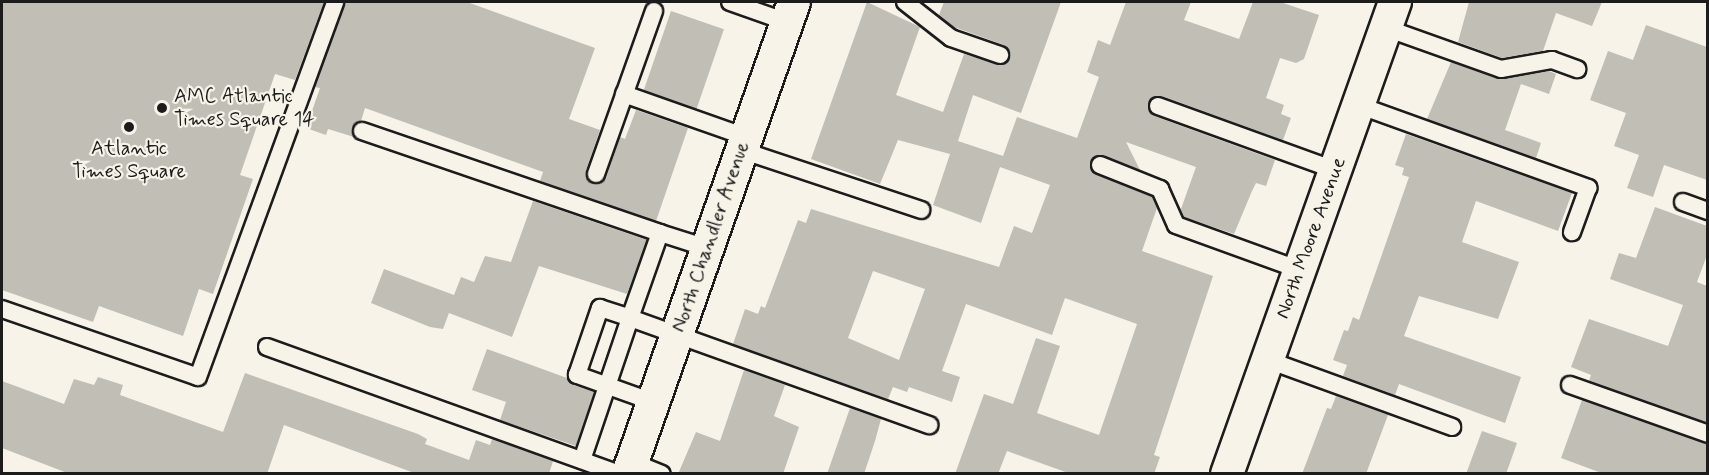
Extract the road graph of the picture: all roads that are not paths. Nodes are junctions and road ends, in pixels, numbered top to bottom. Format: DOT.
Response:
graph roads {
  1 [pos="335,2"];
  2 [pos="730,2"];
  3 [pos="905,2"];
  4 [pos="654,11"];
  5 [pos="790,12"];
  6 [pos="1390,15"];
  7 [pos="1000,55"];
  8 [pos="1577,69"];
  9 [pos="624,94"];
  10 [pos="1358,105"];
  11 [pos="1158,106"];
  12 [pos="363,131"];
  13 [pos="744,144"];
  14 [pos="1100,165"];
  15 [pos="1335,170"];
  16 [pos="596,174"];
  17 [pos="1683,202"];
  18 [pos="921,210"];
  19 [pos="1707,211"];
  20 [pos="1572,232"];
  21 [pos="660,233"];
  22 [pos="707,248"];
  23 [pos="1300,270"];
  24 [pos="2,309"];
  25 [pos="630,318"];
  26 [pos="676,335"];
  27 [pos="267,347"];
  28 [pos="1268,360"];
  29 [pos="1570,385"];
  30 [pos="608,386"];
  31 [pos="653,402"];
  32 [pos="929,425"];
  33 [pos="1452,427"];
  34 [pos="1707,434"];
  35 [pos="582,460"];
  36 [pos="626,470"];
  37 [pos="662,474"];
  38 [pos="1227,474"];
  1 -- 24 [label="lane"];
  2 -- 5 [label="lane"];
  3 -- 7 [label="lane"];
  4 -- 9 [label="lane"];
  5 -- 13 [label="street, North Chandler Avenue"];
  6 -- 8 [label="lane"];
  6 -- 10 [label="street, North Moore Avenue"];
  9 -- 13 [label="lane"];
  9 -- 16 [label="lane"];
  10 -- 15 [label="street, North Moore Avenue"];
  10 -- 20 [label="lane"];
  11 -- 15 [label="lane"];
  12 -- 21 [label="lane"];
  13 -- 18 [label="lane"];
  13 -- 22 [label="street, North Chandler Avenue"];
  14 -- 23 [label="lane"];
  15 -- 23 [label="street, North Moore Avenue"];
  17 -- 19 [label="lane"];
  21 -- 22 [label="lane"];
  21 -- 25 [label="lane"];
  22 -- 26 [label="street, North Chandler Avenue"];
  23 -- 28 [label="street, North Moore Avenue"];
  25 -- 26 [label="lane"];
  25 -- 30 [label="lane"];
  25 -- 30 [label="lane"];
  26 -- 31 [label="street, North Chandler Avenue"];
  26 -- 32 [label="lane"];
  27 -- 35 [label="lane"];
  28 -- 33 [label="lane"];
  28 -- 38 [label="street, North Moore Avenue"];
  29 -- 34 [label="lane"];
  30 -- 31 [label="lane"];
  30 -- 35 [label="lane"];
  31 -- 36 [label="street, North Chandler Avenue"];
  35 -- 36 [label="lane"];
  36 -- 37 [label="lane"];
}
